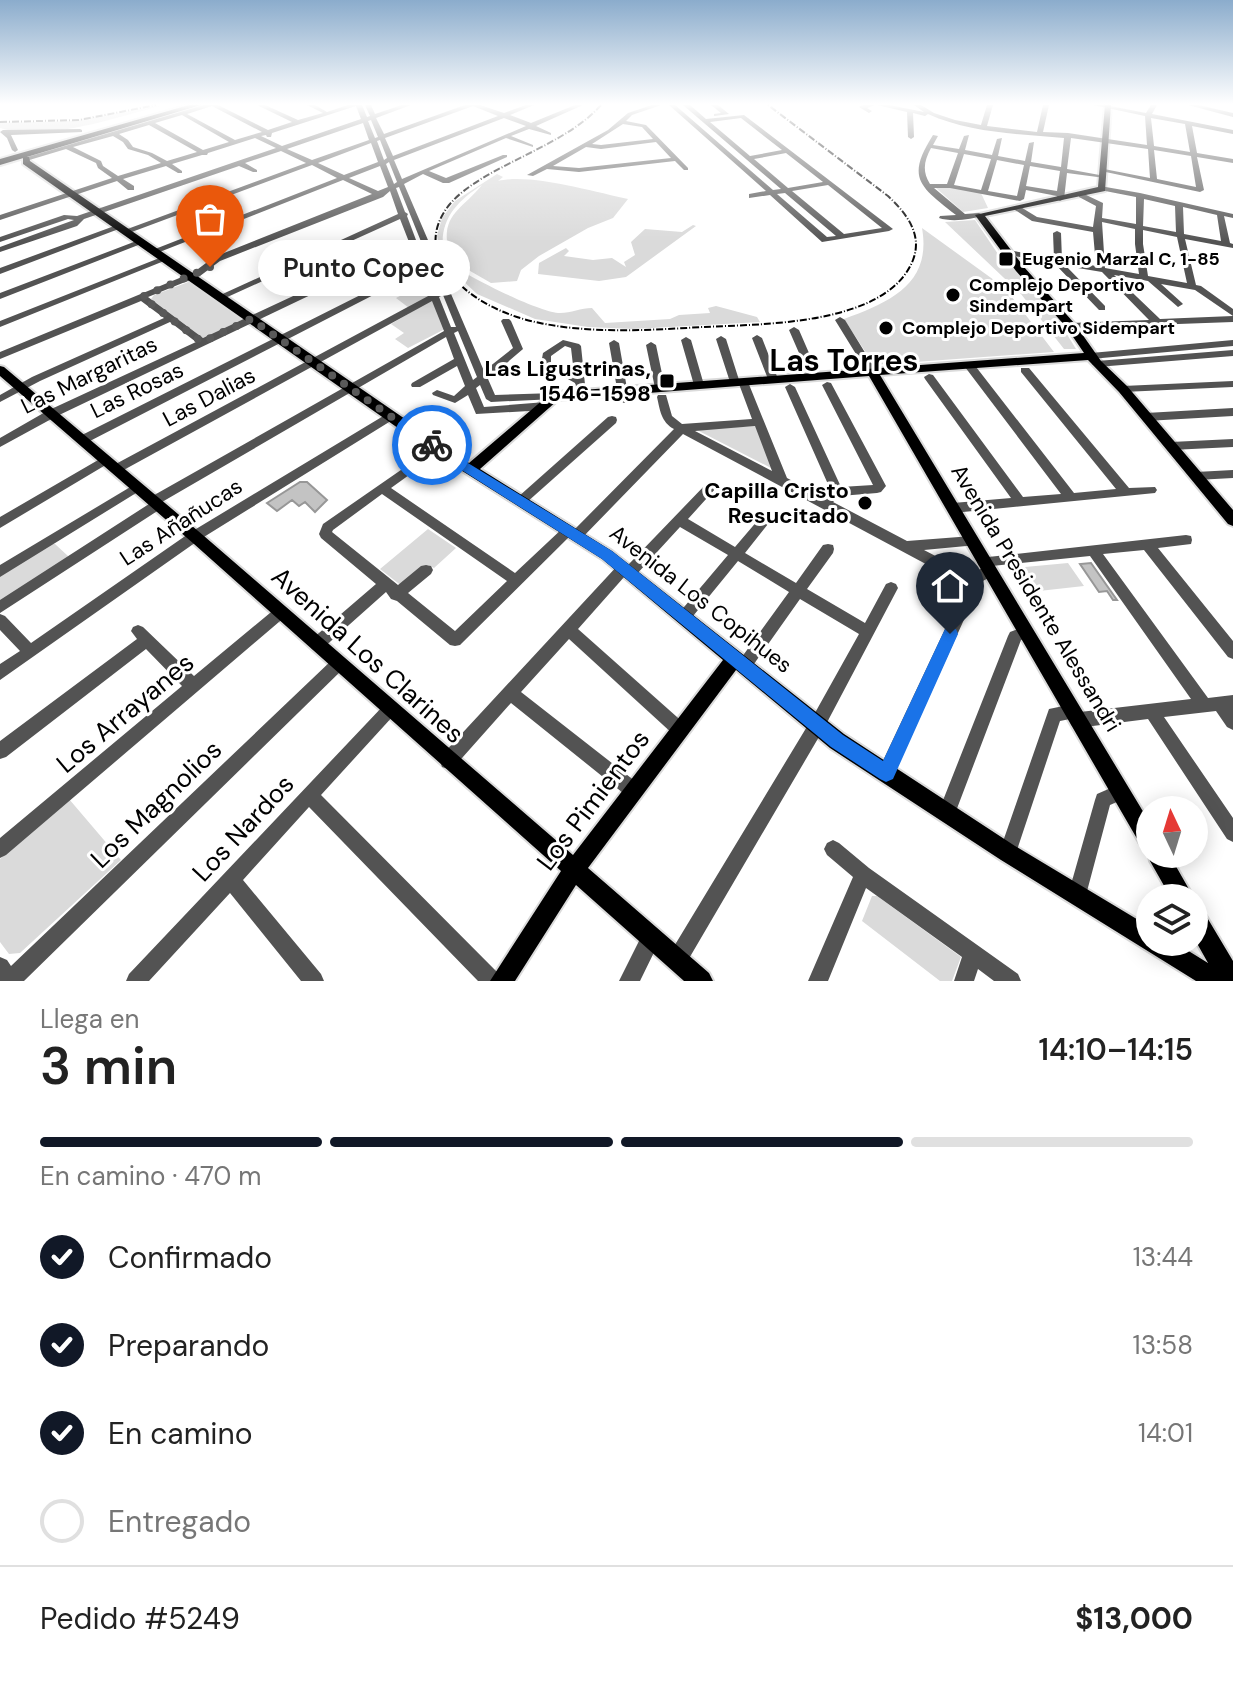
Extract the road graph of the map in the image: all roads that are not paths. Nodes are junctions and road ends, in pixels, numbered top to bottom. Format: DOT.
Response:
graph roads {
  1 [pos="39,151"];
  2 [pos="54,151"];
  3 [pos="76,151"];
  4 [pos="136,151"];
  5 [pos="199,151"];
  6 [pos="214,151"];
  7 [pos="276,151"];
  8 [pos="290,151"];
  9 [pos="343,151"];
  10 [pos="377,151"];
  11 [pos="388,151"];
  12 [pos="413,151"];
  13 [pos="474,151"];
  14 [pos="493,151"];
  15 [pos="576,151"];
  16 [pos="668,151"];
  17 [pos="724,151"];
  18 [pos="740,151"];
  19 [pos="788,151"];
  20 [pos="928,151"];
  21 [pos="955,151"];
  22 [pos="997,151"];
  23 [pos="1031,151"];
  24 [pos="1066,151"];
  25 [pos="1105,151"];
  26 [pos="1153,151"];
  27 [pos="1169,151"];
  28 [pos="1192,151"];
  29 [pos="35,152"];
  30 [pos="962,152"];
  31 [pos="205,154"];
  32 [pos="1193,155"];
  33 [pos="6,156"];
  34 [pos="748,158"];
  35 [pos="995,158"];
  36 [pos="26,159"];
  37 [pos="392,159"];
  38 [pos="676,159"];
  39 [pos="1233,161"];
  40 [pos="313,162"];
  41 [pos="382,162"];
  42 [pos="239,163"];
  43 [pos="166,164"];
  44 [pos="1028,164"];
  45 [pos="547,167"];
  46 [pos="686,169"];
  47 [pos="1063,170"];
  48 [pos="255,171"];
  49 [pos="423,171"];
  50 [pos="180,172"];
  51 [pos="1104,174"];
  52 [pos="531,175"];
  53 [pos="345,177"];
  54 [pos="119,179"];
  55 [pos="1154,181"];
  56 [pos="828,183"];
  57 [pos="397,185"];
  58 [pos="929,186"];
  59 [pos="950,186"];
  60 [pos="1023,187"];
  61 [pos="131,188"];
  62 [pos="1103,188"];
  63 [pos="786,190"];
  64 [pos="771,192"];
  65 [pos="984,192"];
  66 [pos="73,194"];
  67 [pos="379,194"];
  68 [pos="1082,195"];
  69 [pos="1140,195"];
  70 [pos="752,196"];
  71 [pos="1059,197"];
  72 [pos="1018,203"];
  73 [pos="1179,204"];
  74 [pos="0,205"];
  75 [pos="402,210"];
  76 [pos="98,212"];
  77 [pos="1220,213"];
  78 [pos="12,214"];
  79 [pos="979,215"];
  80 [pos="1233,216"];
  81 [pos="964,217"];
  82 [pos="0,218"];
  83 [pos="80,218"];
  84 [pos="943,218"];
  85 [pos="1098,219"];
  86 [pos="1139,227"];
  87 [pos="123,229"];
  88 [pos="1097,230"];
  89 [pos="1057,233"];
  90 [pos="842,237"];
  91 [pos="0,240"];
  92 [pos="1181,240"];
  93 [pos="142,242"];
  94 [pos="415,242"];
  95 [pos="1229,246"];
  96 [pos="1199,248"];
  97 [pos="0,250"];
  98 [pos="154,251"];
  99 [pos="1007,252"];
  100 [pos="165,259"];
  101 [pos="1058,262"];
  102 [pos="424,266"];
  103 [pos="1102,270"];
  104 [pos="0,271"];
  105 [pos="188,275"];
  106 [pos="1148,279"];
  107 [pos="1192,287"];
  108 [pos="446,290"];
  109 [pos="435,295"];
  110 [pos="0,296"];
  111 [pos="142,297"];
  112 [pos="220,297"];
  113 [pos="1178,304"];
  114 [pos="1102,308"];
  115 [pos="1233,313"];
  116 [pos="171,318"];
  117 [pos="251,319"];
  118 [pos="1233,319"];
  119 [pos="840,320"];
  120 [pos="506,321"];
  121 [pos="1157,322"];
  122 [pos="0,324"];
  123 [pos="1071,326"];
  124 [pos="461,327"];
  125 [pos="449,330"];
  126 [pos="794,330"];
  127 [pos="757,338"];
  128 [pos="721,339"];
  129 [pos="686,340"];
  130 [pos="282,341"];
  131 [pos="202,342"];
  132 [pos="614,343"];
  133 [pos="1233,343"];
  134 [pos="651,345"];
  135 [pos="1233,353"];
  136 [pos="0,356"];
  137 [pos="460,360"];
  138 [pos="1094,360"];
  139 [pos="314,363"];
  140 [pos="972,369"];
  141 [pos="0,370"];
  142 [pos="1025,370"];
  143 [pos="482,376"];
  144 [pos="814,376"];
  145 [pos="874,376"];
  146 [pos="929,377"];
  147 [pos="773,379"];
  148 [pos="1233,384"];
  149 [pos="416,385"];
  150 [pos="699,385"];
  151 [pos="741,385"];
  152 [pos="827,385"];
  153 [pos="790,387"];
  154 [pos="21,388"];
  155 [pos="350,388"];
  156 [pos="472,388"];
  157 [pos="1123,389"];
  158 [pos="661,392"];
  159 [pos="437,393"];
  160 [pos="623,395"];
  161 [pos="0,399"];
  162 [pos="551,401"];
  163 [pos="1233,412"];
  164 [pos="51,414"];
  165 [pos="390,416"];
  166 [pos="1146,417"];
  167 [pos="612,420"];
  168 [pos="759,422"];
  169 [pos="682,428"];
  170 [pos="82,440"];
  171 [pos="0,443"];
  172 [pos="1233,443"];
  173 [pos="1171,446"];
  174 [pos="437,449"];
  175 [pos="111,465"];
  176 [pos="470,470"];
  177 [pos="1233,474"];
  178 [pos="1196,476"];
  179 [pos="782,481"];
  180 [pos="712,485"];
  181 [pos="137,487"];
  182 [pos="382,488"];
  183 [pos="1151,490"];
  184 [pos="837,492"];
  185 [pos="1126,492"];
  186 [pos="1071,498"];
  187 [pos="522,500"];
  188 [pos="1020,502"];
  189 [pos="155,503"];
  190 [pos="827,504"];
  191 [pos="1228,507"];
  192 [pos="953,508"];
  193 [pos="768,516"];
  194 [pos="679,520"];
  195 [pos="1233,520"];
  196 [pos="0,523"];
  197 [pos="572,533"];
  198 [pos="195,536"];
  199 [pos="56,538"];
  200 [pos="1186,540"];
  201 [pos="972,541"];
  202 [pos="1147,544"];
  203 [pos="906,546"];
  204 [pos="828,549"];
  205 [pos="1093,550"];
  206 [pos="735,555"];
  207 [pos="74,559"];
  208 [pos="942,566"];
  209 [pos="987,566"];
  210 [pos="426,570"];
  211 [pos="627,570"];
  212 [pos="0,572"];
  213 [pos="517,581"];
  214 [pos="385,584"];
  215 [pos="891,588"];
  216 [pos="798,592"];
  217 [pos="396,595"];
  218 [pos="0,607"];
  219 [pos="281,612"];
  220 [pos="684,617"];
  221 [pos="0,620"];
  222 [pos="568,629"];
  223 [pos="866,631"];
  224 [pos="1026,632"];
  225 [pos="317,644"];
  226 [pos="30,652"];
  227 [pos="1233,652"];
  228 [pos="740,662"];
  229 [pos="338,664"];
  230 [pos="0,673"];
  231 [pos="193,686"];
  232 [pos="510,693"];
  233 [pos="1219,703"];
  234 [pos="389,710"];
  235 [pos="1151,711"];
  236 [pos="1075,716"];
  237 [pos="1233,722"];
  238 [pos="817,725"];
  239 [pos="680,730"];
  240 [pos="0,751"];
  241 [pos="448,761"];
  242 [pos="886,773"];
  243 [pos="634,791"];
  244 [pos="1120,792"];
  245 [pos="309,795"];
  246 [pos="947,813"];
  247 [pos="1136,819"];
  248 [pos="1233,833"];
  249 [pos="0,849"];
  250 [pos="833,849"];
  251 [pos="1008,853"];
  252 [pos="573,871"];
  253 [pos="863,874"];
  254 [pos="231,880"];
  255 [pos="1077,895"];
  256 [pos="1136,931"];
  257 [pos="651,938"];
  258 [pos="1208,942"];
  259 [pos="973,954"];
  260 [pos="1185,956"];
  261 [pos="677,960"];
  262 [pos="0,967"];
  263 [pos="1227,975"];
  264 [pos="138,980"];
  265 [pos="10,981"];
  266 [pos="314,981"];
  267 [pos="492,981"];
  268 [pos="502,981"];
  269 [pos="629,981"];
  270 [pos="701,981"];
  271 [pos="818,981"];
  272 [pos="964,981"];
  273 [pos="1011,981"];
  1 -- 29 [label="highway"];
  2 -- 36 [label="street"];
  3 -- 54 [label="street"];
  4 -- 43 [label="street"];
  5 -- 31 [label="street"];
  6 -- 31 [label="street"];
  7 -- 42 [label="street"];
  8 -- 40 [label="street"];
  9 -- 40 [label="street"];
  10 -- 41 [label="street"];
  11 -- 37 [label="street"];
  12 -- 37 [label="street"];
  13 -- 49 [label="street"];
  14 -- 49 [label="street"];
  15 -- 45 [label="street"];
  16 -- 38 [label="street"];
  17 -- 64 [label="street"];
  18 -- 34 [label="street"];
  19 -- 34 [label="street"];
  19 -- 56 [label="street"];
  20 -- 58 [label="street"];
  21 -- 30 [label="street"];
  22 -- 35 [label="street"];
  23 -- 44 [label="street"];
  24 -- 47 [label="street"];
  25 -- 51 [label="main road"];
  26 -- 55 [label="street"];
  27 -- 32 [label="street"];
  28 -- 32 [label="street"];
  29 -- 33 [label="highway"];
  29 -- 36 [label="highway"];
  30 -- 35 [label="street"];
  30 -- 59 [label="street"];
  31 -- 43 [label="street"];
  32 -- 39 [label="street"];
  32 -- 55 [label="street"];
  34 -- 63 [label="street"];
  35 -- 44 [label="street"];
  35 -- 65 [label="street"];
  36 -- 66 [label="main road, Avenida Los Copihues"];
  37 -- 41 [label="street"];
  37 -- 57 [label="street"];
  38 -- 45 [label="street"];
  38 -- 46 [label="street"];
  40 -- 53 [label="street"];
  40 -- 87 [label="street"];
  41 -- 53 [label="street"];
  41 -- 57 [label="street"];
  42 -- 48 [label="street"];
  42 -- 76 [label="street"];
  43 -- 50 [label="street"];
  43 -- 54 [label="street"];
  44 -- 47 [label="street"];
  44 -- 60 [label="street"];
  45 -- 52 [label="street"];
  47 -- 51 [label="street"];
  47 -- 71 [label="street"];
  49 -- 57 [label="street"];
  51 -- 55 [label="street"];
  51 -- 62 [label="main road"];
  53 -- 67 [label="street"];
  53 -- 98 [label="street"];
  54 -- 61 [label="street"];
  54 -- 66 [label="street"];
  56 -- 63 [label="street"];
  56 -- 90 [label="street"];
  57 -- 67 [label="street"];
  57 -- 75 [label="street"];
  57 -- 108 [label="street"];
  58 -- 59 [label="street"];
  58 -- 81 [label="street"];
  59 -- 65 [label="street"];
  60 -- 71 [label="street"];
  60 -- 72 [label="street"];
  62 -- 68 [label="main road"];
  62 -- 69 [label="street"];
  63 -- 64 [label="street"];
  63 -- 90 [label="street"];
  64 -- 70 [label="street"];
  64 -- 90 [label="street"];
  65 -- 72 [label="street"];
  66 -- 76 [label="main road, Avenida Los Copihues"];
  66 -- 78 [label="street"];
  67 -- 75 [label="street"];
  67 -- 105 [label="street"];
  68 -- 71 [label="main road"];
  68 -- 85 [label="street"];
  69 -- 73 [label="street"];
  69 -- 86 [label="street"];
  71 -- 72 [label="main road"];
  72 -- 79 [label="main road"];
  72 -- 88 [label="street"];
  73 -- 77 [label="street"];
  73 -- 92 [label="street"];
  74 -- 78 [label="street"];
  75 -- 94 [label="street"];
  75 -- 112 [label="street"];
  76 -- 83 [label="street"];
  76 -- 87 [label="main road, Avenida Los Copihues"];
  77 -- 80 [label="street"];
  77 -- 95 [label="street"];
  78 -- 82 [label="street"];
  79 -- 81 [label="street"];
  79 -- 99 [label="main road"];
  81 -- 84 [label="street"];
  83 -- 91 [label="street"];
  83 -- 97 [label="street"];
  85 -- 86 [label="street"];
  85 -- 88 [label="street"];
  86 -- 92 [label="street"];
  86 -- 106 [label="street"];
  87 -- 93 [label="main road, Avenida Los Copihues"];
  87 -- 104 [label="street"];
  88 -- 103 [label="street"];
  89 -- 101 [label="street"];
  92 -- 95 [label="street"];
  92 -- 96 [label="street"];
  92 -- 107 [label="street"];
  93 -- 98 [label="main road, Avenida Los Copihues"];
  93 -- 110 [label="street"];
  94 -- 102 [label="street"];
  94 -- 117 [label="street, Las Margaritas"];
  98 -- 100 [label="main road, Avenida Los Copihues"];
  99 -- 101 [label="street"];
  99 -- 123 [label="main road"];
  100 -- 105 [label="main road, Avenida Los Copihues"];
  100 -- 122 [label="street"];
  101 -- 103 [label="street"];
  101 -- 114 [label="street"];
  102 -- 109 [label="street"];
  102 -- 130 [label="street, Las Rosas"];
  103 -- 106 [label="street"];
  103 -- 121 [label="street"];
  105 -- 111 [label="street"];
  105 -- 112 [label="main road, Avenida Los Copihues"];
  106 -- 107 [label="street"];
  106 -- 113 [label="street"];
  107 -- 115 [label="street"];
  108 -- 109 [label="street, Las Dalias"];
  108 -- 124 [label="street"];
  109 -- 125 [label="street"];
  109 -- 139 [label="street, Las Dalias"];
  111 -- 116 [label="street"];
  111 -- 136 [label="street"];
  112 -- 117 [label="main road, Avenida Los Copihues"];
  116 -- 131 [label="street"];
  116 -- 154 [label="street"];
  117 -- 130 [label="main road, Avenida Los Copihues"];
  117 -- 131 [label="street, Las Margaritas"];
  118 -- 121 [label="street"];
  119 -- 145 [label="street, Avenida Presidente Alessandri"];
  120 -- 143 [label="street"];
  121 -- 123 [label="street"];
  123 -- 138 [label="main road"];
  124 -- 125 [label="street"];
  124 -- 143 [label="street"];
  125 -- 137 [label="street"];
  125 -- 155 [label="street"];
  126 -- 144 [label="street"];
  127 -- 147 [label="street"];
  128 -- 151 [label="street"];
  129 -- 150 [label="street"];
  130 -- 139 [label="main road, Avenida Los Copihues"];
  130 -- 170 [label="street, Las Rosas"];
  131 -- 164 [label="street, Las Margaritas"];
  132 -- 160 [label="street"];
  133 -- 138 [label="street"];
  134 -- 158 [label="street"];
  135 -- 138 [label="street"];
  137 -- 149 [label="street"];
  137 -- 156 [label="street"];
  138 -- 140 [label="main road"];
  138 -- 142 [label="main road"];
  138 -- 157 [label="main road"];
  139 -- 155 [label="main road, Avenida Los Copihues"];
  139 -- 175 [label="street, Las Dalias"];
  140 -- 142 [label="main road"];
  140 -- 145 [label="main road"];
  140 -- 146 [label="main road"];
  140 -- 186 [label="street"];
  141 -- 154 [label="main road, Avenida Los Clarines"];
  142 -- 185 [label="street"];
  143 -- 156 [label="street"];
  143 -- 162 [label="street"];
  144 -- 145 [label="main road"];
  144 -- 147 [label="main road"];
  145 -- 146 [label="main road"];
  145 -- 152 [label="main road"];
  145 -- 192 [label="main road, Avenida Presidente Alessandri"];
  146 -- 188 [label="street"];
  147 -- 151 [label="main road"];
  148 -- 157 [label="street"];
  150 -- 151 [label="main road"];
  150 -- 158 [label="main road"];
  151 -- 153 [label="main road"];
  151 -- 158 [label="main road"];
  151 -- 168 [label="street"];
  152 -- 153 [label="main road"];
  152 -- 184 [label="street"];
  153 -- 184 [label="street"];
  154 -- 161 [label="street"];
  154 -- 164 [label="main road, Avenida Los Clarines"];
  155 -- 165 [label="main road, Avenida Los Copihues"];
  155 -- 189 [label="street"];
  156 -- 159 [label="street"];
  156 -- 162 [label="street"];
  157 -- 166 [label="main road"];
  158 -- 160 [label="main road"];
  158 -- 169 [label="street"];
  160 -- 162 [label="main road"];
  160 -- 162 [label="main road"];
  162 -- 176 [label="main road"];
  163 -- 166 [label="street"];
  164 -- 170 [label="main road, Avenida Los Clarines"];
  164 -- 171 [label="street, Las Margaritas"];
  165 -- 174 [label="main road, Avenida Los Copihues"];
  165 -- 198 [label="street, Las Añañucas"];
  166 -- 173 [label="main road"];
  167 -- 187 [label="street"];
  168 -- 169 [label="street"];
  168 -- 179 [label="street"];
  169 -- 179 [label="street"];
  169 -- 197 [label="street"];
  170 -- 175 [label="main road, Avenida Los Clarines"];
  172 -- 173 [label="street"];
  173 -- 178 [label="main road"];
  174 -- 176 [label="main road, Avenida Los Copihues"];
  174 -- 182 [label="street"];
  175 -- 181 [label="main road, Avenida Los Clarines"];
  175 -- 196 [label="street, Las Dalias"];
  176 -- 187 [label="main road, Avenida Los Copihues"];
  177 -- 178 [label="street"];
  178 -- 191 [label="main road"];
  179 -- 190 [label="street"];
  180 -- 194 [label="street"];
  181 -- 189 [label="main road, Avenida Los Clarines"];
  181 -- 199 [label="street"];
  182 -- 213 [label="street"];
  182 -- 214 [label="street"];
  183 -- 185 [label="street"];
  184 -- 190 [label="street"];
  185 -- 186 [label="street"];
  186 -- 188 [label="street"];
  187 -- 197 [label="main road, Avenida Los Copihues"];
  188 -- 192 [label="street"];
  189 -- 198 [label="main road, Avenida Los Clarines"];
  189 -- 207 [label="street"];
  190 -- 203 [label="street"];
  191 -- 195 [label="main road"];
  192 -- 201 [label="main road, Avenida Presidente Alessandri"];
  193 -- 206 [label="street"];
  194 -- 206 [label="street"];
  194 -- 211 [label="street"];
  197 -- 211 [label="main road, Avenida Los Copihues"];
  197 -- 213 [label="street"];
  198 -- 219 [label="main road, Avenida Los Clarines"];
  198 -- 226 [label="street, Las Añañucas"];
  199 -- 207 [label="street"];
  199 -- 212 [label="street"];
  200 -- 202 [label="street"];
  201 -- 203 [label="street"];
  201 -- 209 [label="main road, Avenida Presidente Alessandri"];
  202 -- 205 [label="street"];
  202 -- 227 [label="street"];
  203 -- 208 [label="street"];
  204 -- 216 [label="street, Los Pimientos"];
  205 -- 209 [label="street"];
  205 -- 233 [label="street"];
  206 -- 216 [label="street"];
  206 -- 220 [label="street"];
  207 -- 218 [label="street"];
  209 -- 224 [label="main road, Avenida Presidente Alessandri"];
  209 -- 242 [label="street"];
  210 -- 217 [label="street"];
  211 -- 220 [label="main road, Avenida Los Copihues"];
  211 -- 222 [label="street"];
  213 -- 217 [label="street"];
  214 -- 217 [label="street"];
  214 -- 225 [label="street"];
  215 -- 223 [label="street"];
  216 -- 223 [label="street"];
  216 -- 228 [label="street, Los Pimientos"];
  219 -- 225 [label="main road, Avenida Los Clarines"];
  219 -- 231 [label="street, Los Arrayanes"];
  220 -- 228 [label="main road, Avenida Los Copihues"];
  221 -- 226 [label="street"];
  222 -- 232 [label="street"];
  222 -- 239 [label="street"];
  223 -- 238 [label="street"];
  224 -- 236 [label="main road, Avenida Presidente Alessandri"];
  224 -- 246 [label="street"];
  225 -- 229 [label="main road, Avenida Los Clarines"];
  226 -- 230 [label="street, Las Añañucas"];
  228 -- 238 [label="main road, Avenida Los Copihues"];
  228 -- 239 [label="main road, Los Pimientos"];
  229 -- 234 [label="main road, Avenida Los Clarines"];
  229 -- 265 [label="street, Los Magnolios"];
  231 -- 240 [label="street"];
  231 -- 249 [label="street, Los Arrayanes"];
  232 -- 241 [label="street"];
  232 -- 243 [label="street"];
  233 -- 235 [label="street"];
  233 -- 237 [label="street"];
  234 -- 241 [label="main road, Avenida Los Clarines"];
  234 -- 245 [label="street, Los Nardos"];
  235 -- 236 [label="street"];
  235 -- 248 [label="street"];
  236 -- 244 [label="main road, Avenida Presidente Alessandri"];
  236 -- 251 [label="street"];
  238 -- 242 [label="main road, Avenida Los Copihues"];
  238 -- 261 [label="street"];
  239 -- 243 [label="main road, Los Pimientos"];
  241 -- 252 [label="main road, Avenida Los Clarines"];
  242 -- 246 [label="main road, Avenida Los Copihues"];
  243 -- 252 [label="main road, Los Pimientos"];
  244 -- 247 [label="main road, Avenida Presidente Alessandri"];
  244 -- 255 [label="street"];
  245 -- 254 [label="street, Los Nardos"];
  245 -- 267 [label="street"];
  246 -- 251 [label="main road, Avenida Los Copihues"];
  250 -- 253 [label="street"];
  251 -- 255 [label="main road, Avenida Los Copihues"];
  252 -- 257 [label="main road, Avenida Los Clarines"];
  252 -- 268 [label="main road, Los Pimientos"];
  253 -- 259 [label="street"];
  253 -- 271 [label="street"];
  254 -- 264 [label="street, Los Nardos"];
  254 -- 266 [label="street"];
  255 -- 256 [label="main road, Avenida Los Copihues"];
  257 -- 261 [label="main road, Avenida Los Clarines"];
  257 -- 269 [label="street"];
  258 -- 263 [label="main road"];
  259 -- 272 [label="street"];
  259 -- 273 [label="street"];
  260 -- 263 [label="main road, Avenida Los Copihues"];
  261 -- 270 [label="main road, Avenida Los Clarines"];
  262 -- 265 [label="street"];
}
